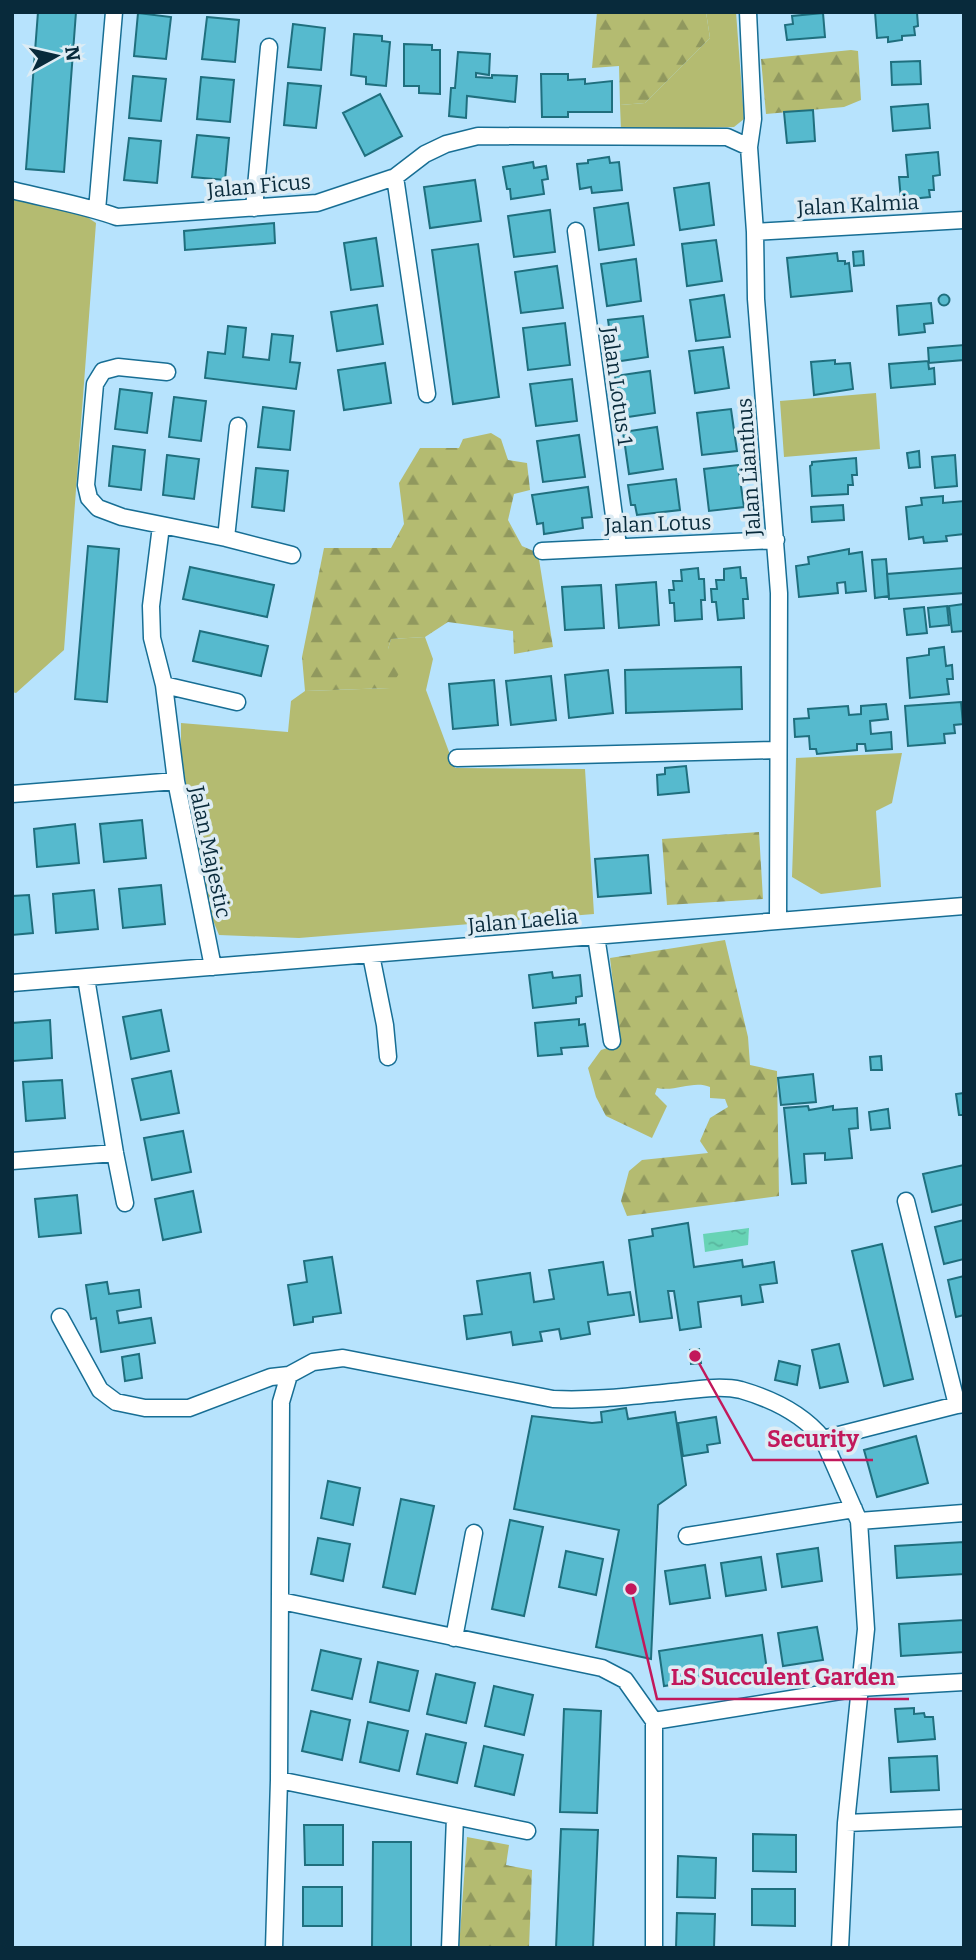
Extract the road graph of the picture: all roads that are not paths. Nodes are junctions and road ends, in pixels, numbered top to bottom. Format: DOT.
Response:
graph roads {
  1 [pos="114,12"];
  2 [pos="748,12"];
  3 [pos="269,47"];
  4 [pos="749,147"];
  5 [pos="395,177"];
  6 [pos="12,190"];
  7 [pos="254,208"];
  8 [pos="97,210"];
  9 [pos="964,220"];
  10 [pos="576,232"];
  11 [pos="755,232"];
  12 [pos="167,372"];
  13 [pos="427,394"];
  14 [pos="238,426"];
  15 [pos="161,526"];
  16 [pos="226,538"];
  17 [pos="776,540"];
  18 [pos="618,546"];
  19 [pos="542,551"];
  20 [pos="292,555"];
  21 [pos="163,685"];
  22 [pos="237,702"];
  23 [pos="777,750"];
  24 [pos="457,758"];
  25 [pos="176,781"];
  26 [pos="12,794"];
  27 [pos="964,906"];
  28 [pos="778,920"];
  29 [pos="596,936"];
  30 [pos="371,955"];
  31 [pos="213,967"];
  32 [pos="86,978"];
  33 [pos="12,983"];
  34 [pos="612,1041"];
  35 [pos="388,1058"];
  36 [pos="115,1153"];
  37 [pos="12,1161"];
  38 [pos="906,1201"];
  39 [pos="125,1203"];
  40 [pos="60,1317"];
  41 [pos="289,1375"];
  42 [pos="960,1404"];
  43 [pos="823,1439"];
  44 [pos="964,1513"];
  45 [pos="857,1515"];
  46 [pos="474,1533"];
  47 [pos="687,1536"];
  48 [pos="281,1601"];
  49 [pos="454,1638"];
  50 [pos="964,1682"];
  51 [pos="859,1688"];
  52 [pos="654,1721"];
  53 [pos="279,1780"];
  54 [pos="455,1817"];
  55 [pos="964,1818"];
  56 [pos="846,1823"];
  57 [pos="527,1831"];
  58 [pos="274,1948"];
  59 [pos="450,1948"];
  60 [pos="654,1948"];
  61 [pos="840,1948"];
  1 -- 8 [label="street"];
  2 -- 4 [label="street, Jalan Lianthus"];
  3 -- 7 [label="street"];
  4 -- 5 [label="street, Jalan Ficus"];
  4 -- 11 [label="street, Jalan Lianthus"];
  5 -- 7 [label="street, Jalan Ficus"];
  5 -- 13 [label="street"];
  6 -- 8 [label="street, Jalan Ficus"];
  7 -- 8 [label="street, Jalan Ficus"];
  9 -- 11 [label="street, Jalan Kalmia"];
  10 -- 18 [label="street, Jalan Lotus 1"];
  11 -- 17 [label="street, Jalan Lianthus"];
  12 -- 15 [label="street"];
  14 -- 16 [label="street"];
  15 -- 16 [label="street"];
  15 -- 21 [label="street"];
  16 -- 20 [label="street"];
  17 -- 18 [label="street, Jalan Lotus"];
  17 -- 23 [label="street, Jalan Lianthus"];
  18 -- 19 [label="street, Jalan Lotus"];
  21 -- 22 [label="street"];
  21 -- 25 [label="street"];
  23 -- 24 [label="street"];
  23 -- 28 [label="street, Jalan Lianthus"];
  25 -- 26 [label="street, Jalan Majestic"];
  25 -- 31 [label="street, Jalan Majestic"];
  27 -- 28 [label="street, Jalan Laelia"];
  28 -- 29 [label="street, Jalan Laelia"];
  29 -- 30 [label="street, Jalan Laelia"];
  29 -- 34 [label="street"];
  30 -- 31 [label="street, Jalan Laelia"];
  30 -- 35 [label="street"];
  31 -- 32 [label="street, Jalan Laelia"];
  32 -- 33 [label="street, Jalan Laelia"];
  32 -- 36 [label="street"];
  36 -- 37 [label="street"];
  36 -- 39 [label="street"];
  38 -- 42 [label="street"];
  40 -- 41 [label="street"];
  41 -- 43 [label="street"];
  41 -- 48 [label="street"];
  42 -- 43 [label="street"];
  43 -- 45 [label="street"];
  44 -- 45 [label="street"];
  45 -- 47 [label="street"];
  45 -- 51 [label="street"];
  46 -- 49 [label="street"];
  48 -- 49 [label="street"];
  48 -- 53 [label="street"];
  49 -- 52 [label="street"];
  50 -- 51 [label="street"];
  51 -- 52 [label="street"];
  51 -- 56 [label="street"];
  52 -- 60 [label="street"];
  53 -- 54 [label="street"];
  53 -- 58 [label="street"];
  54 -- 57 [label="street"];
  54 -- 59 [label="street"];
  55 -- 56 [label="street"];
  56 -- 61 [label="street"];
}
